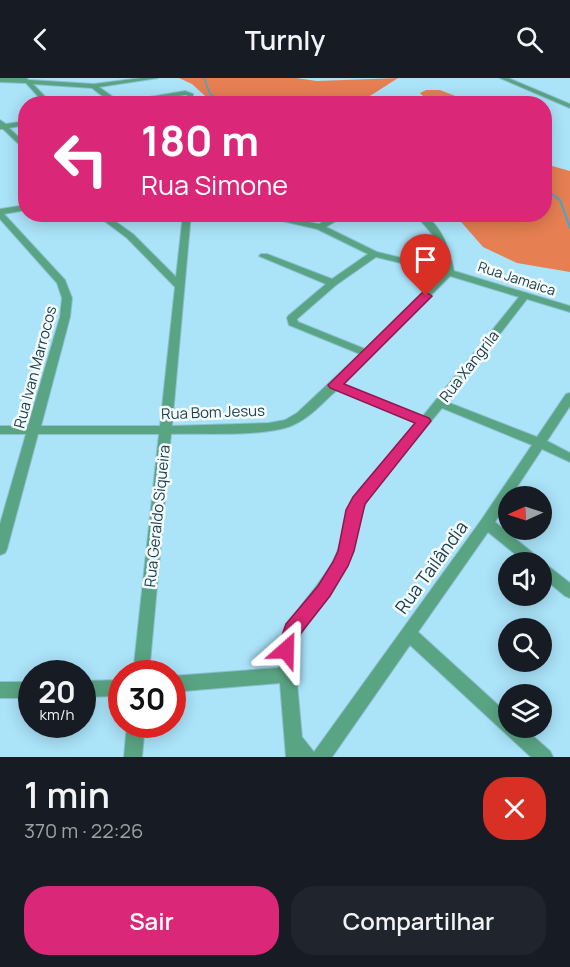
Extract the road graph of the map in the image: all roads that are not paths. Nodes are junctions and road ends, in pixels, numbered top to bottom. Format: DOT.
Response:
graph roads {
  1 [pos="155,78"];
  2 [pos="502,78"];
  3 [pos="527,78"];
  4 [pos="0,80"];
  5 [pos="25,80"];
  6 [pos="512,82"];
  7 [pos="94,86"];
  8 [pos="40,96"];
  9 [pos="108,96"];
  10 [pos="166,96"];
  11 [pos="190,96"];
  12 [pos="546,96"];
  13 [pos="552,99"];
  14 [pos="570,106"];
  15 [pos="18,124"];
  16 [pos="1,125"];
  17 [pos="18,141"];
  18 [pos="18,209"];
  19 [pos="0,213"];
  20 [pos="110,222"];
  21 [pos="186,222"];
  22 [pos="298,222"];
  23 [pos="328,222"];
  24 [pos="428,222"];
  25 [pos="320,227"];
  26 [pos="374,254"];
  27 [pos="264,256"];
  28 [pos="449,272"];
  29 [pos="333,283"];
  30 [pos="180,287"];
  31 [pos="525,295"];
  32 [pos="570,309"];
  33 [pos="366,353"];
  34 [pos="335,385"];
  35 [pos="570,397"];
  36 [pos="440,403"];
  37 [pos="424,421"];
  38 [pos="34,429"];
  39 [pos="0,430"];
  40 [pos="166,430"];
  41 [pos="538,442"];
  42 [pos="570,458"];
  43 [pos="486,523"];
  44 [pos="0,549"];
  45 [pos="522,552"];
  46 [pos="552,577"];
  47 [pos="570,592"];
  48 [pos="408,633"];
  49 [pos="142,660"];
  50 [pos="288,675"];
  51 [pos="186,683"];
  52 [pos="0,690"];
  53 [pos="18,690"];
  54 [pos="498,715"];
  55 [pos="135,738"];
  56 [pos="523,738"];
  57 [pos="294,749"];
  58 [pos="133,757"];
  59 [pos="307,757"];
  60 [pos="321,757"];
  61 [pos="544,757"];
  1 -- 7 [label="street"];
  2 -- 6 [label="street"];
  3 -- 6 [label="street"];
  4 -- 5 [label="street"];
  5 -- 7 [label="street"];
  5 -- 8 [label="street"];
  6 -- 12 [label="street"];
  7 -- 9 [label="street"];
  10 -- 11 [label="street"];
  13 -- 14 [label="street"];
  15 -- 16 [label="street"];
  16 -- 17 [label="street"];
  18 -- 19 [label="street"];
  19 -- 38 [label="street, Rua Ivan Marrocos"];
  20 -- 30 [label="street"];
  21 -- 30 [label="street, Rua Geraldo Siqueira"];
  22 -- 25 [label="street, Rua Jamaica"];
  23 -- 25 [label="street"];
  24 -- 28 [label="street"];
  25 -- 26 [label="street, Rua Jamaica"];
  26 -- 28 [label="street, Rua Jamaica"];
  26 -- 29 [label="street"];
  27 -- 29 [label="street"];
  28 -- 31 [label="street, Rua Jamaica"];
  28 -- 33 [label="street, Rua Bom Jesus"];
  29 -- 33 [label="street"];
  30 -- 40 [label="street, Rua Geraldo Siqueira"];
  31 -- 32 [label="street, Rua Jamaica"];
  31 -- 36 [label="street, Rua Xangrila"];
  33 -- 34 [label="street, Rua Bom Jesus"];
  34 -- 37 [label="street"];
  34 -- 40 [label="street, Rua Bom Jesus"];
  35 -- 41 [label="street, Rua Tailândia"];
  36 -- 37 [label="street, Rua Xangrila"];
  36 -- 41 [label="street"];
  37 -- 50 [label="street, Rua Xangrila"];
  38 -- 39 [label="street, Rua Bom Jesus"];
  38 -- 40 [label="street, Rua Bom Jesus"];
  38 -- 44 [label="street, Rua Ivan Marrocos"];
  40 -- 49 [label="street, Rua Geraldo Siqueira"];
  41 -- 42 [label="street"];
  41 -- 43 [label="street, Rua Tailândia"];
  43 -- 45 [label="street"];
  43 -- 48 [label="street, Rua Tailândia"];
  46 -- 47 [label="street"];
  48 -- 54 [label="street"];
  48 -- 60 [label="street, Rua Tailândia"];
  50 -- 51 [label="street"];
  50 -- 57 [label="street, Rua Xangrila"];
  52 -- 53 [label="street"];
  55 -- 58 [label="street"];
  56 -- 61 [label="street"];
  57 -- 59 [label="street"];
}
